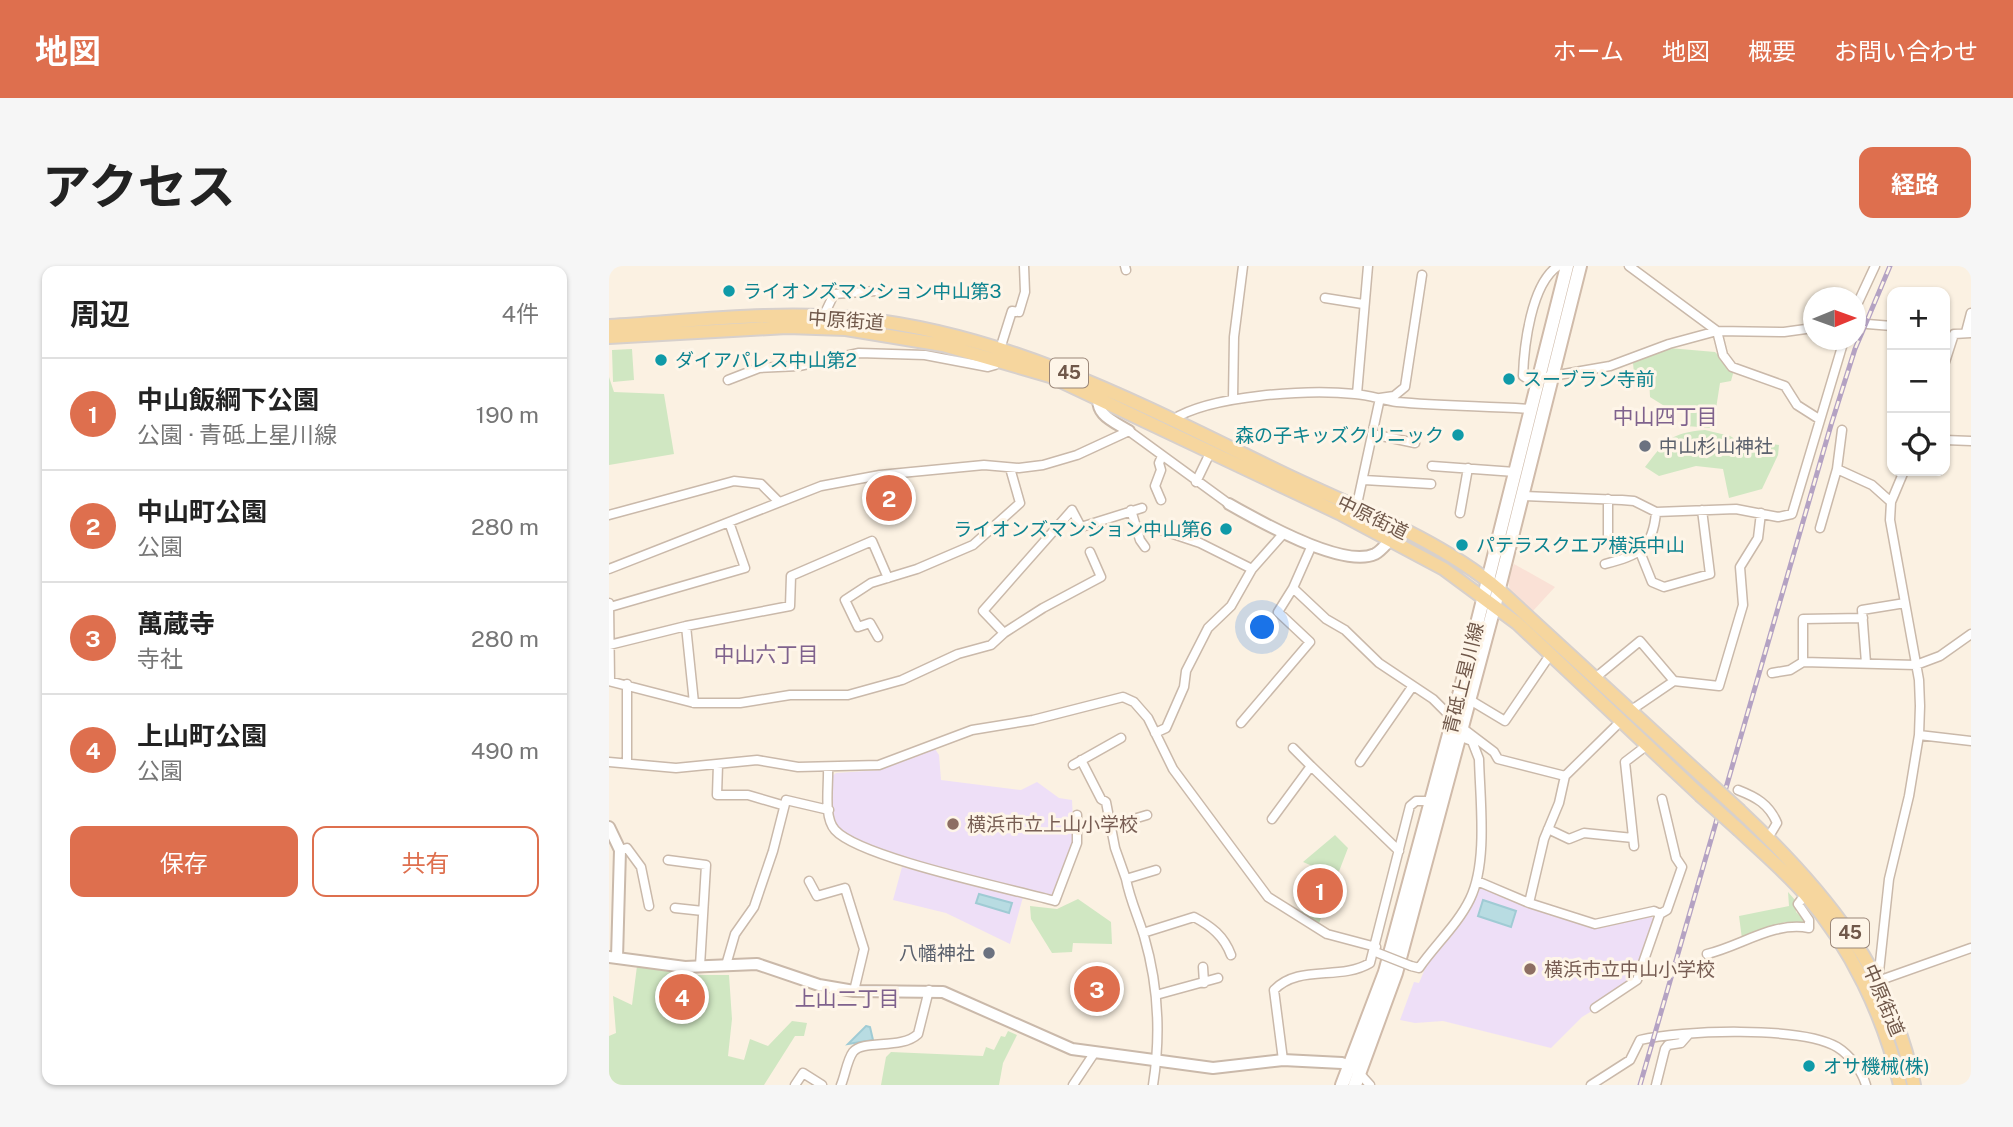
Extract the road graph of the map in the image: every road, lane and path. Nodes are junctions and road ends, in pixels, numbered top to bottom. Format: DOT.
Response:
graph roads {
  1 [pos="1024,266"];
  2 [pos="1242,266"];
  3 [pos="1368,266"];
  4 [pos="1558,266"];
  5 [pos="1567,266"];
  6 [pos="1580,266"];
  7 [pos="1629,266"];
  8 [pos="1875,266"];
  9 [pos="1422,275"];
  10 [pos="1866,287"];
  11 [pos="876,291"];
  12 [pos="1325,298"];
  13 [pos="1363,304"];
  14 [pos="1971,313"];
  15 [pos="823,317"];
  16 [pos="1866,324"];
  17 [pos="609,326"];
  18 [pos="1887,326"];
  19 [pos="1803,329"];
  20 [pos="1717,331"];
  21 [pos="1950,333"];
  22 [pos="1968,333"];
  23 [pos="609,337"];
  24 [pos="1841,350"];
  25 [pos="999,353"];
  26 [pos="1545,379"];
  27 [pos="727,380"];
  28 [pos="1099,392"];
  29 [pos="1357,394"];
  30 [pos="1380,398"];
  31 [pos="1233,399"];
  32 [pos="1531,409"];
  33 [pos="1819,419"];
  34 [pos="1173,420"];
  35 [pos="1842,430"];
  36 [pos="1129,431"];
  37 [pos="1372,434"];
  38 [pos="1950,440"];
  39 [pos="1971,441"];
  40 [pos="1415,443"];
  41 [pos="1211,451"];
  42 [pos="1162,456"];
  43 [pos="1432,466"];
  44 [pos="1010,468"];
  45 [pos="1468,468"];
  46 [pos="1837,469"];
  47 [pos="1515,472"];
  48 [pos="1902,476"];
  49 [pos="1364,480"];
  50 [pos="1196,482"];
  51 [pos="1431,484"];
  52 [pos="1522,496"];
  53 [pos="1608,499"];
  54 [pos="1161,500"];
  55 [pos="778,501"];
  56 [pos="1891,502"];
  57 [pos="1229,504"];
  58 [pos="1142,508"];
  59 [pos="1356,509"];
  60 [pos="1131,510"];
  61 [pos="1702,510"];
  62 [pos="1656,512"];
  63 [pos="1460,513"];
  64 [pos="1761,513"];
  65 [pos="609,515"];
  66 [pos="729,522"];
  67 [pos="1820,528"];
  68 [pos="1158,529"];
  69 [pos="1283,534"];
  70 [pos="1608,535"];
  71 [pos="1391,539"];
  72 [pos="1312,545"];
  73 [pos="1145,547"];
  74 [pos="1090,552"];
  75 [pos="1640,552"];
  76 [pos="1605,564"];
  77 [pos="609,569"];
  78 [pos="1252,569"];
  79 [pos="888,578"];
  80 [pos="1487,580"];
  81 [pos="1293,588"];
  82 [pos="1498,589"];
  83 [pos="1484,595"];
  84 [pos="1905,603"];
  85 [pos="1495,604"];
  86 [pos="609,605"];
  87 [pos="1863,618"];
  88 [pos="686,626"];
  89 [pos="1004,633"];
  90 [pos="1971,634"];
  91 [pos="878,637"];
  92 [pos="609,645"];
  93 [pos="1550,655"];
  94 [pos="1803,662"];
  95 [pos="1865,663"];
  96 [pos="1916,665"];
  97 [pos="1772,673"];
  98 [pos="1595,678"];
  99 [pos="609,681"];
  100 [pos="1674,681"];
  101 [pos="627,684"];
  102 [pos="1412,687"];
  103 [pos="1470,700"];
  104 [pos="694,703"];
  105 [pos="1630,711"];
  106 [pos="1620,722"];
  107 [pos="1241,723"];
  108 [pos="1458,729"];
  109 [pos="1155,733"];
  110 [pos="1919,735"];
  111 [pos="1121,738"];
  112 [pos="1971,741"];
  113 [pos="1646,746"];
  114 [pos="1293,748"];
  115 [pos="1081,760"];
  116 [pos="609,762"];
  117 [pos="627,762"];
  118 [pos="1360,762"];
  119 [pos="718,764"];
  120 [pos="1073,765"];
  121 [pos="1311,766"];
  122 [pos="828,767"];
  123 [pos="1565,776"];
  124 [pos="1738,790"];
  125 [pos="1662,799"];
  126 [pos="1430,801"];
  127 [pos="782,805"];
  128 [pos="829,810"];
  129 [pos="1077,815"];
  130 [pos="1147,815"];
  131 [pos="1272,819"];
  132 [pos="1110,826"];
  133 [pos="609,827"];
  134 [pos="1548,829"];
  135 [pos="1768,838"];
  136 [pos="620,850"];
  137 [pos="1399,851"];
  138 [pos="668,860"];
  139 [pos="1156,870"];
  140 [pos="1126,879"];
  141 [pos="809,881"];
  142 [pos="1477,881"];
  143 [pos="614,883"];
  144 [pos="1805,895"];
  145 [pos="1529,903"];
  146 [pos="649,906"];
  147 [pos="675,908"];
  148 [pos="703,911"];
  149 [pos="1660,914"];
  150 [pos="1143,933"];
  151 [pos="1971,948"];
  152 [pos="1376,951"];
  153 [pos="1707,954"];
  154 [pos="1231,955"];
  155 [pos="613,957"];
  156 [pos="726,965"];
  157 [pos="700,966"];
  158 [pos="1203,967"];
  159 [pos="1217,978"];
  160 [pos="1878,981"];
  161 [pos="1204,983"];
  162 [pos="1864,987"];
  163 [pos="929,990"];
  164 [pos="854,991"];
  165 [pos="1156,995"];
  166 [pos="1595,1008"];
  167 [pos="1688,1035"];
  168 [pos="1095,1052"];
  169 [pos="1283,1060"];
  170 [pos="1157,1061"];
  171 [pos="1356,1075"];
  172 [pos="795,1085"];
  173 [pos="822,1085"];
  174 [pos="841,1085"];
  175 [pos="1073,1085"];
  176 [pos="1153,1085"];
  177 [pos="1342,1085"];
  178 [pos="1370,1085"];
  179 [pos="1591,1085"];
  180 [pos="1656,1085"];
  181 [pos="1866,1085"];
  182 [pos="1900,1085"];
  183 [pos="1914,1085"];
  1 -- 25 [label="street"];
  2 -- 31 [label="street"];
  3 -- 13 [label="street"];
  4 -- 26 [label="street"];
  5 -- 26 [label="main road, 青砥上星川線"];
  6 -- 26 [label="main road, 青砥上星川線"];
  7 -- 20 [label="street"];
  8 -- 10 [label="street"];
  9 -- 30 [label="street"];
  11 -- 15 [label="street"];
  12 -- 13 [label="street"];
  13 -- 29 [label="street"];
  14 -- 22 [label="street"];
  15 -- 17 [label="main road, 中原街道 / 45"];
  15 -- 25 [label="main road, 中原街道 / 45"];
  16 -- 18 [label="street"];
  19 -- 20 [label="street"];
  20 -- 26 [label="street"];
  20 -- 33 [label="street"];
  21 -- 22 [label="street"];
  23 -- 25 [label="main road, 中原街道 / 45"];
  24 -- 33 [label="street"];
  25 -- 27 [label="street"];
  25 -- 28 [label="main road, 中原街道 / 45"];
  26 -- 32 [label="main road, 青砥上星川線"];
  26 -- 52 [label="main road, 青砥上星川線"];
  28 -- 34 [label="main road, 中原街道 / 45"];
  28 -- 36 [label="street"];
  28 -- 41 [label="main road, 中原街道 / 45"];
  29 -- 30 [label="street"];
  29 -- 31 [label="street"];
  30 -- 32 [label="street"];
  30 -- 37 [label="street"];
  31 -- 34 [label="street"];
  32 -- 47 [label="main road, 青砥上星川線"];
  33 -- 64 [label="street"];
  34 -- 59 [label="main road, 中原街道 / 45"];
  35 -- 46 [label="street"];
  36 -- 42 [label="street"];
  36 -- 44 [label="street"];
  37 -- 40 [label="street"];
  37 -- 49 [label="street"];
  38 -- 39 [label="street"];
  41 -- 50 [label="street"];
  41 -- 71 [label="main road, 中原街道 / 45"];
  42 -- 50 [label="street"];
  42 -- 54 [label="street"];
  43 -- 45 [label="street"];
  44 -- 55 [label="street"];
  44 -- 79 [label="street"];
  45 -- 47 [label="street"];
  45 -- 63 [label="street"];
  46 -- 56 [label="street"];
  46 -- 67 [label="street"];
  47 -- 80 [label="main road, 青砥上星川線"];
  48 -- 56 [label="street"];
  49 -- 51 [label="street"];
  49 -- 59 [label="street"];
  50 -- 57 [label="street"];
  52 -- 53 [label="street"];
  52 -- 82 [label="main road, 青砥上星川線"];
  53 -- 62 [label="street"];
  53 -- 70 [label="street"];
  55 -- 65 [label="street"];
  55 -- 66 [label="street"];
  56 -- 84 [label="street"];
  57 -- 69 [label="street"];
  58 -- 60 [label="street"];
  59 -- 80 [label="main road, 中原街道 / 45"];
  60 -- 73 [label="street"];
  60 -- 89 [label="street"];
  61 -- 62 [label="street"];
  61 -- 64 [label="street"];
  61 -- 75 [label="street"];
  62 -- 75 [label="street"];
  64 -- 100 [label="street"];
  66 -- 77 [label="street"];
  66 -- 86 [label="street"];
  68 -- 78 [label="street"];
  69 -- 72 [label="street"];
  69 -- 78 [label="street"];
  71 -- 72 [label="street"];
  71 -- 83 [label="main road, 中原街道 / 45"];
  72 -- 81 [label="street"];
  74 -- 89 [label="street"];
  75 -- 76 [label="street"];
  78 -- 109 [label="street"];
  79 -- 88 [label="street"];
  79 -- 91 [label="street"];
  80 -- 82 [label="main road, 中原街道 / 45"];
  80 -- 83 [label="main road, 青砥上星川線"];
  81 -- 102 [label="street"];
  81 -- 107 [label="street"];
  82 -- 85 [label="main road, 青砥上星川線"];
  82 -- 98 [label="main road, 中原街道 / 45"];
  83 -- 85 [label="main road, 中原街道 / 45"];
  83 -- 108 [label="main road, 青砥上星川線"];
  84 -- 87 [label="street"];
  84 -- 96 [label="street"];
  85 -- 93 [label="main road, 中原街道 / 45"];
  85 -- 103 [label="main road, 青砥上星川線"];
  86 -- 92 [label="street"];
  87 -- 94 [label="street"];
  87 -- 95 [label="street"];
  88 -- 92 [label="street"];
  88 -- 104 [label="street"];
  89 -- 104 [label="street"];
  90 -- 96 [label="street"];
  92 -- 99 [label="street"];
  93 -- 103 [label="street"];
  93 -- 106 [label="main road, 中原街道 / 45"];
  94 -- 95 [label="street"];
  94 -- 97 [label="street"];
  95 -- 96 [label="street"];
  96 -- 110 [label="street"];
  98 -- 100 [label="street"];
  98 -- 105 [label="main road, 中原街道 / 45"];
  99 -- 101 [label="street"];
  100 -- 105 [label="street"];
  101 -- 104 [label="street"];
  101 -- 117 [label="street"];
  102 -- 108 [label="street"];
  102 -- 118 [label="street"];
  103 -- 108 [label="main road, 青砥上星川線"];
  105 -- 135 [label="main road, 中原街道 / 45, bridge"];
  106 -- 113 [label="main road, 中原街道 / 45"];
  106 -- 123 [label="street"];
  108 -- 123 [label="street"];
  108 -- 126 [label="main road, 青砥上星川線"];
  108 -- 142 [label="street"];
  108 -- 171 [label="main road, 青砥上星川線"];
  109 -- 122 [label="street"];
  109 -- 152 [label="street"];
  110 -- 112 [label="street"];
  110 -- 160 [label="street"];
  111 -- 115 [label="street"];
  113 -- 134 [label="street"];
  113 -- 144 [label="main road, 中原街道 / 45, bridge"];
  114 -- 121 [label="street"];
  115 -- 120 [label="street"];
  115 -- 132 [label="street"];
  116 -- 117 [label="street"];
  117 -- 119 [label="street"];
  119 -- 122 [label="street"];
  119 -- 127 [label="street"];
  121 -- 131 [label="street"];
  121 -- 137 [label="street"];
  122 -- 128 [label="street"];
  123 -- 134 [label="street"];
  124 -- 135 [label="street"];
  125 -- 149 [label="street"];
  126 -- 137 [label="street"];
  126 -- 171 [label="main road, 青砥上星川線"];
  127 -- 128 [label="street"];
  127 -- 156 [label="street"];
  128 -- 129 [label="street"];
  130 -- 132 [label="street"];
  132 -- 140 [label="street"];
  133 -- 136 [label="street"];
  134 -- 145 [label="street"];
  135 -- 160 [label="main road, 中原街道 / 45"];
  136 -- 143 [label="street"];
  136 -- 146 [label="street"];
  137 -- 152 [label="street"];
  138 -- 148 [label="street"];
  139 -- 140 [label="street"];
  140 -- 150 [label="street"];
  141 -- 164 [label="street"];
  142 -- 145 [label="street"];
  142 -- 152 [label="street, bridge"];
  143 -- 155 [label="street"];
  144 -- 153 [label="street"];
  144 -- 162 [label="main road, 中原街道 / 45"];
  145 -- 149 [label="street"];
  147 -- 148 [label="street"];
  148 -- 157 [label="street"];
  149 -- 166 [label="street"];
  150 -- 154 [label="street"];
  150 -- 165 [label="street"];
  151 -- 160 [label="street"];
  152 -- 169 [label="street"];
  155 -- 157 [label="street"];
  156 -- 157 [label="street"];
  156 -- 164 [label="street"];
  158 -- 161 [label="street"];
  159 -- 161 [label="street"];
  160 -- 162 [label="street"];
  160 -- 183 [label="main road, 中原街道 / 45"];
  161 -- 165 [label="street"];
  162 -- 182 [label="main road, 中原街道 / 45"];
  163 -- 164 [label="street"];
  163 -- 168 [label="street"];
  163 -- 174 [label="street"];
  165 -- 170 [label="street"];
  167 -- 179 [label="street"];
  167 -- 180 [label="street"];
  167 -- 181 [label="street"];
  168 -- 170 [label="street"];
  168 -- 175 [label="street"];
  169 -- 170 [label="street"];
  169 -- 171 [label="street"];
  170 -- 176 [label="street"];
  171 -- 177 [label="main road, 青砥上星川線"];
  171 -- 178 [label="street"];
  172 -- 173 [label="street"];
}
